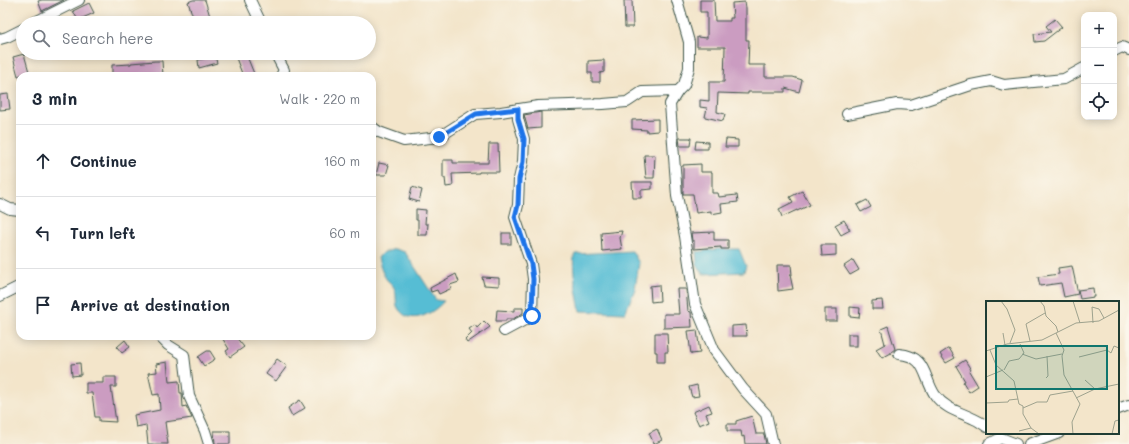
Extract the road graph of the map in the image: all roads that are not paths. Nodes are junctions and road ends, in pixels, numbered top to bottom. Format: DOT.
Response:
graph roads {
  1 [pos="79,0"];
  2 [pos="250,0"];
  3 [pos="677,0"];
  4 [pos="47,16"];
  5 [pos="257,16"];
  6 [pos="16,32"];
  7 [pos="0,39"];
  8 [pos="1117,50"];
  9 [pos="1129,50"];
  10 [pos="279,60"];
  11 [pos="1081,70"];
  12 [pos="283,72"];
  13 [pos="678,91"];
  14 [pos="518,109"];
  15 [pos="847,114"];
  16 [pos="376,130"];
  17 [pos="0,204"];
  18 [pos="16,210"];
  19 [pos="16,288"];
  20 [pos="0,296"];
  21 [pos="504,331"];
  22 [pos="163,340"];
  23 [pos="899,354"];
  24 [pos="1129,405"];
  25 [pos="1119,409"];
  26 [pos="986,426"];
  27 [pos="1056,434"];
  28 [pos="998,435"];
  29 [pos="209,444"];
  30 [pos="773,444"];
  31 [pos="988,444"];
  32 [pos="1016,444"];
  33 [pos="1029,444"];
  1 -- 4 [label="street"];
  2 -- 5 [label="street"];
  3 -- 13 [label="street"];
  6 -- 7 [label="street"];
  8 -- 9 [label="street"];
  10 -- 12 [label="street"];
  11 -- 15 [label="street"];
  13 -- 14 [label="street"];
  13 -- 30 [label="street"];
  14 -- 16 [label="street"];
  14 -- 21 [label="street"];
  17 -- 18 [label="street"];
  19 -- 20 [label="street"];
  22 -- 29 [label="street"];
  23 -- 26 [label="street"];
  24 -- 25 [label="street"];
  27 -- 33 [label="street"];
  28 -- 31 [label="street"];
  28 -- 32 [label="street"];
}
